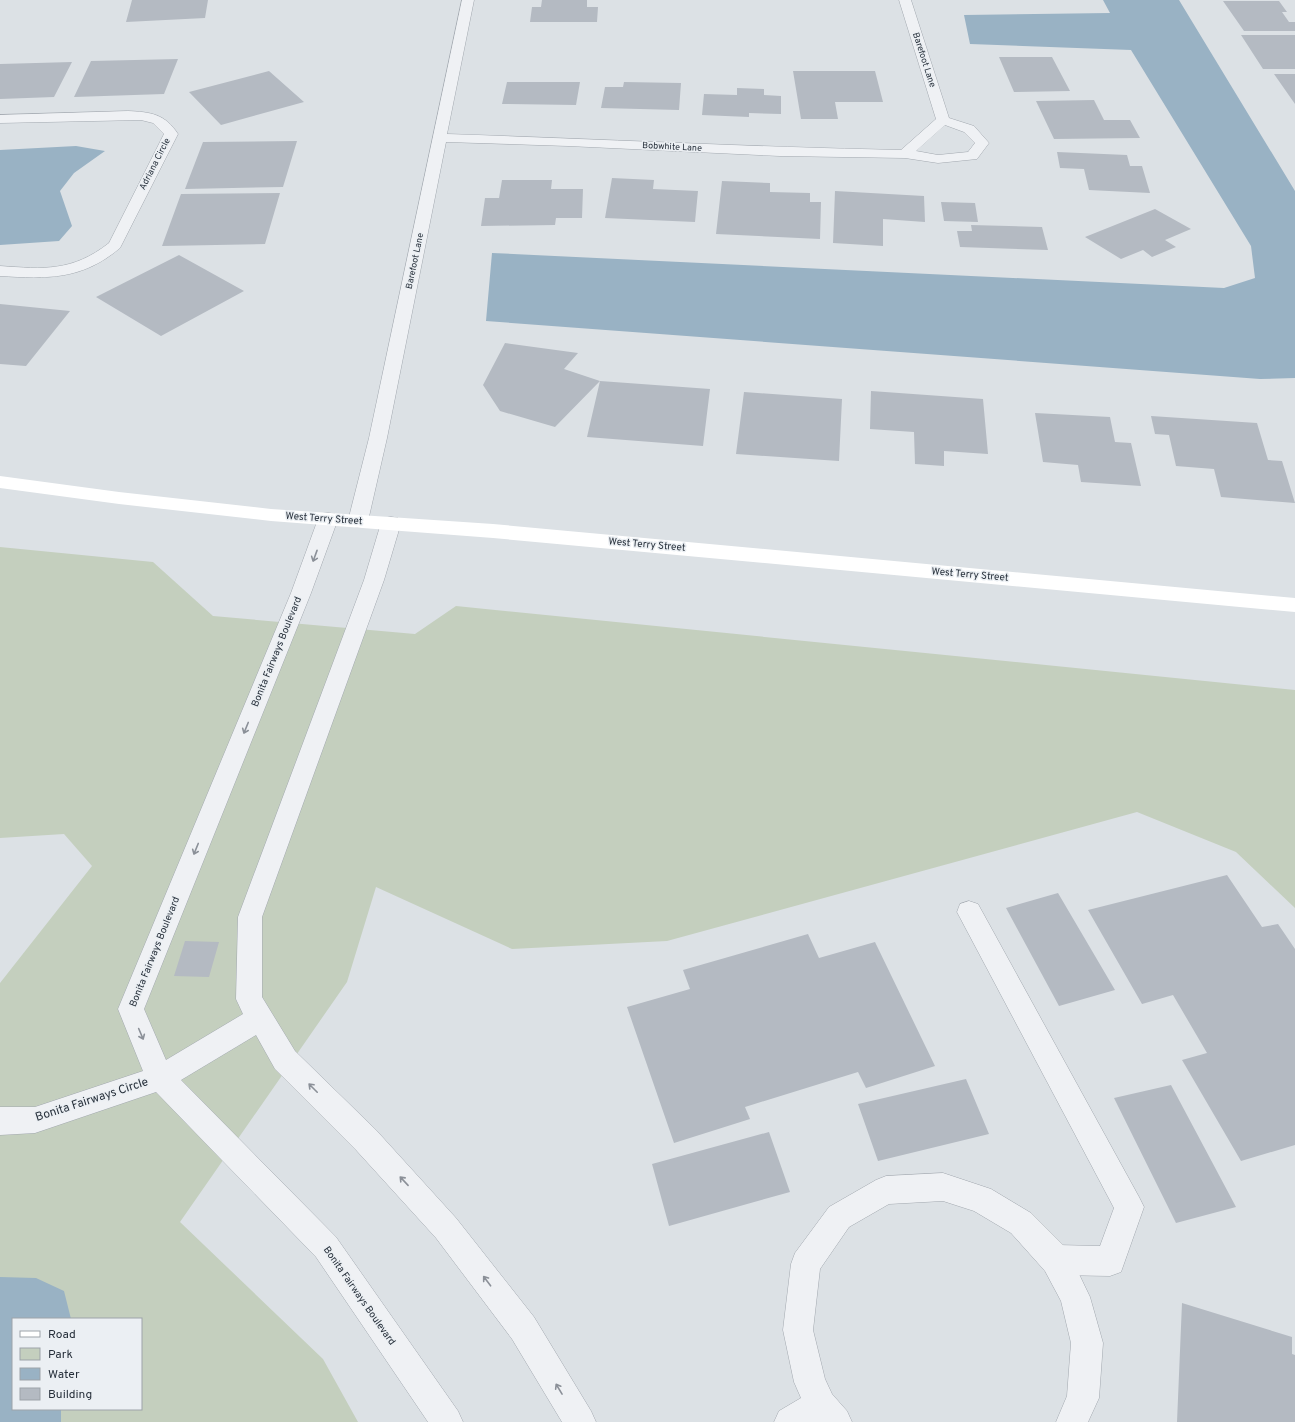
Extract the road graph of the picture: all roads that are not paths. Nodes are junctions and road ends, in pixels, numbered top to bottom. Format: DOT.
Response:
graph roads {
  1 [pos="468,0"];
  2 [pos="905,0"];
  3 [pos="0,119"];
  4 [pos="943,120"];
  5 [pos="440,138"];
  6 [pos="905,154"];
  7 [pos="0,271"];
  8 [pos="0,482"];
  9 [pos="328,519"];
  10 [pos="358,521"];
  11 [pos="391,524"];
  12 [pos="1295,605"];
  13 [pos="969,912"];
  14 [pos="260,1018"];
  15 [pos="160,1078"];
  16 [pos="0,1121"];
  17 [pos="1056,1260"];
  18 [pos="829,1413"];
  19 [pos="447,1422"];
  20 [pos="580,1422"];
  21 [pos="790,1422"];
  22 [pos="1072,1422"];
  1 -- 5 [label="street, Barefoot Lane"];
  2 -- 4 [label="street, Barefoot Lane"];
  3 -- 7 [label="street, Adriana Circle"];
  4 -- 6 [label="street"];
  4 -- 6 [label="street, Bobwhite Lane"];
  5 -- 6 [label="street, Bobwhite Lane"];
  5 -- 10 [label="street, Barefoot Lane"];
  8 -- 9 [label="street, West Terry Street"];
  9 -- 10 [label="street, West Terry Street"];
  9 -- 15 [label="street, Bonita Fairways Boulevard, one-way"];
  10 -- 11 [label="street, West Terry Street"];
  11 -- 12 [label="street, West Terry Street"];
  11 -- 14 [label="street"];
  13 -- 17 [label="street"];
  14 -- 15 [label="street, Bonita Fairways Circle"];
  20 -- 14 [label="street, one-way"];
  15 -- 16 [label="street, Bonita Fairways Circle"];
  15 -- 19 [label="street, Bonita Fairways Boulevard"];
  17 -- 18 [label="street"];
  17 -- 22 [label="street"];
  18 -- 21 [label="street"];
}
